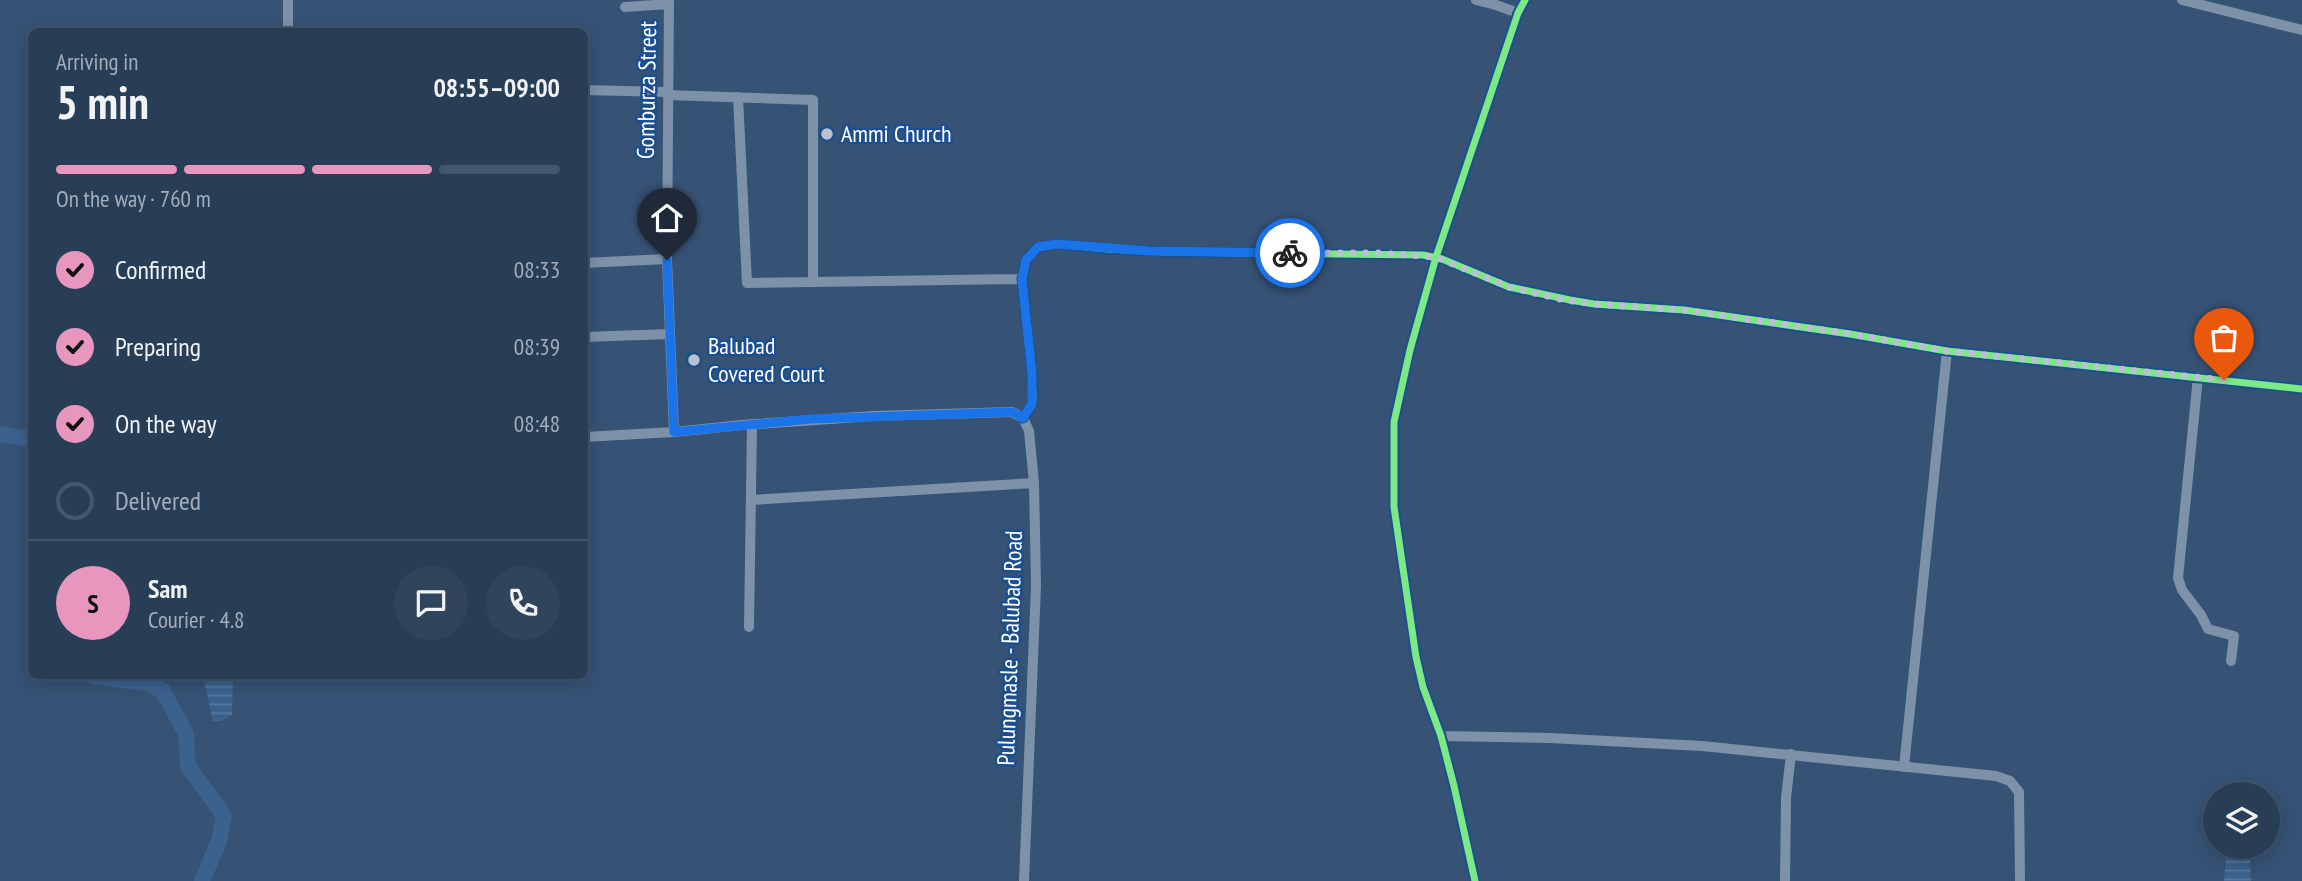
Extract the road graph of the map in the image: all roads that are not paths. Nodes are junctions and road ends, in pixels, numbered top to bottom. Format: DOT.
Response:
graph roads {
  1 [pos="288,0"];
  2 [pos="1476,0"];
  3 [pos="1525,0"];
  4 [pos="2182,0"];
  5 [pos="669,2"];
  6 [pos="625,7"];
  7 [pos="1518,13"];
  8 [pos="288,28"];
  9 [pos="2302,30"];
  10 [pos="588,90"];
  11 [pos="667,93"];
  12 [pos="738,97"];
  13 [pos="1436,257"];
  14 [pos="667,260"];
  15 [pos="588,263"];
  16 [pos="1022,279"];
  17 [pos="813,281"];
  18 [pos="670,334"];
  19 [pos="588,337"];
  20 [pos="1947,351"];
  21 [pos="2198,377"];
  22 [pos="2302,389"];
  23 [pos="1023,418"];
  24 [pos="752,425"];
  25 [pos="674,432"];
  26 [pos="588,437"];
  27 [pos="1034,483"];
  28 [pos="751,500"];
  29 [pos="749,627"];
  30 [pos="2231,661"];
  31 [pos="1441,736"];
  32 [pos="1791,754"];
  33 [pos="1904,767"];
  34 [pos="1024,881"];
  35 [pos="1475,881"];
  36 [pos="1785,881"];
  37 [pos="2020,881"];
  1 -- 8 [label="street"];
  2 -- 7 [label="street"];
  3 -- 7 [label="street"];
  4 -- 9 [label="street"];
  5 -- 6 [label="street"];
  5 -- 11 [label="street, Gomburza Street"];
  7 -- 13 [label="street"];
  10 -- 11 [label="street"];
  11 -- 12 [label="street"];
  11 -- 14 [label="street, Gomburza Street"];
  12 -- 17 [label="street"];
  12 -- 17 [label="street"];
  13 -- 16 [label="street"];
  13 -- 20 [label="street"];
  13 -- 31 [label="street"];
  14 -- 15 [label="street"];
  14 -- 18 [label="street, Gomburza Street"];
  16 -- 17 [label="street"];
  16 -- 23 [label="street"];
  18 -- 19 [label="street"];
  18 -- 25 [label="street, Gomburza Street"];
  20 -- 21 [label="street"];
  20 -- 33 [label="street"];
  21 -- 22 [label="street"];
  21 -- 30 [label="street"];
  23 -- 24 [label="street"];
  23 -- 27 [label="street, Pulungmasle - Balubad Road"];
  24 -- 25 [label="street"];
  24 -- 28 [label="street"];
  25 -- 26 [label="street"];
  27 -- 28 [label="street"];
  27 -- 34 [label="street, Pulungmasle - Balubad Road"];
  28 -- 29 [label="street"];
  31 -- 32 [label="street"];
  31 -- 35 [label="street"];
  32 -- 33 [label="street"];
  32 -- 36 [label="street"];
  33 -- 37 [label="street"];
}
